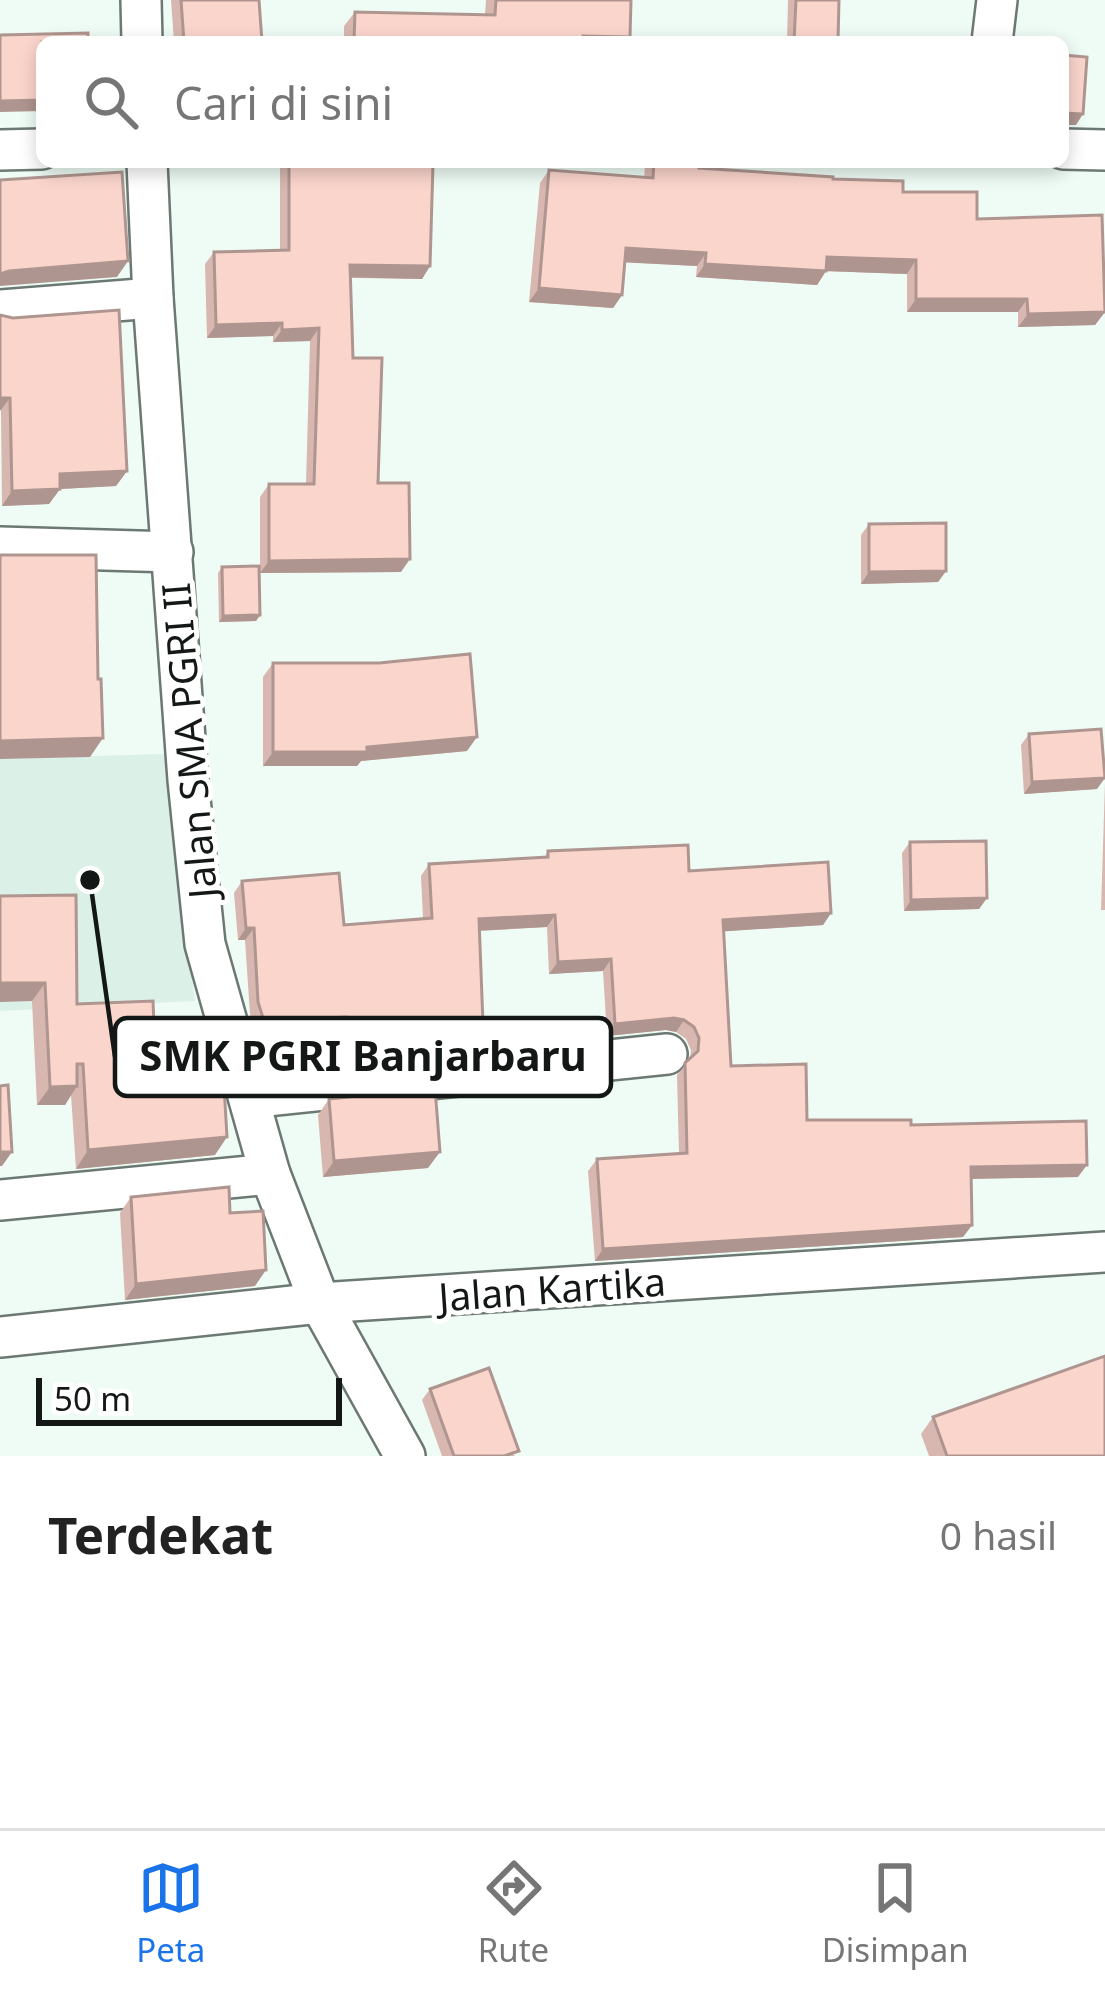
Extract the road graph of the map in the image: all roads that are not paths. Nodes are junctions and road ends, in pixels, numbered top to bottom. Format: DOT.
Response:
graph roads {
  1 [pos="141,0"];
  2 [pos="997,0"];
  3 [pos="142,36"];
  4 [pos="993,36"];
  5 [pos="36,148"];
  6 [pos="1069,149"];
  7 [pos="0,150"];
  8 [pos="1105,150"];
  9 [pos="147,168"];
  10 [pos="152,298"];
  11 [pos="0,310"];
  12 [pos="0,547"];
  13 [pos="173,552"];
  14 [pos="667,1054"];
  15 [pos="249,1098"];
  16 [pos="270,1174"];
  17 [pos="0,1200"];
  18 [pos="1105,1252"];
  19 [pos="320,1303"];
  20 [pos="0,1337"];
  21 [pos="405,1456"];
  1 -- 3 [label="street"];
  2 -- 4 [label="street"];
  5 -- 7 [label="street"];
  6 -- 8 [label="street"];
  9 -- 10 [label="street, Jalan SMA PGRI II"];
  10 -- 11 [label="street"];
  10 -- 13 [label="street, Jalan SMA PGRI II"];
  12 -- 13 [label="street"];
  13 -- 15 [label="street, Jalan SMA PGRI II"];
  14 -- 15 [label="street"];
  15 -- 16 [label="street, Jalan SMA PGRI II"];
  16 -- 17 [label="street"];
  16 -- 19 [label="street, Jalan SMA PGRI II"];
  18 -- 19 [label="street, Jalan Kartika"];
  19 -- 20 [label="street, Jalan Kartika"];
  19 -- 21 [label="street, Jalan SMA PGRI II"];
}
